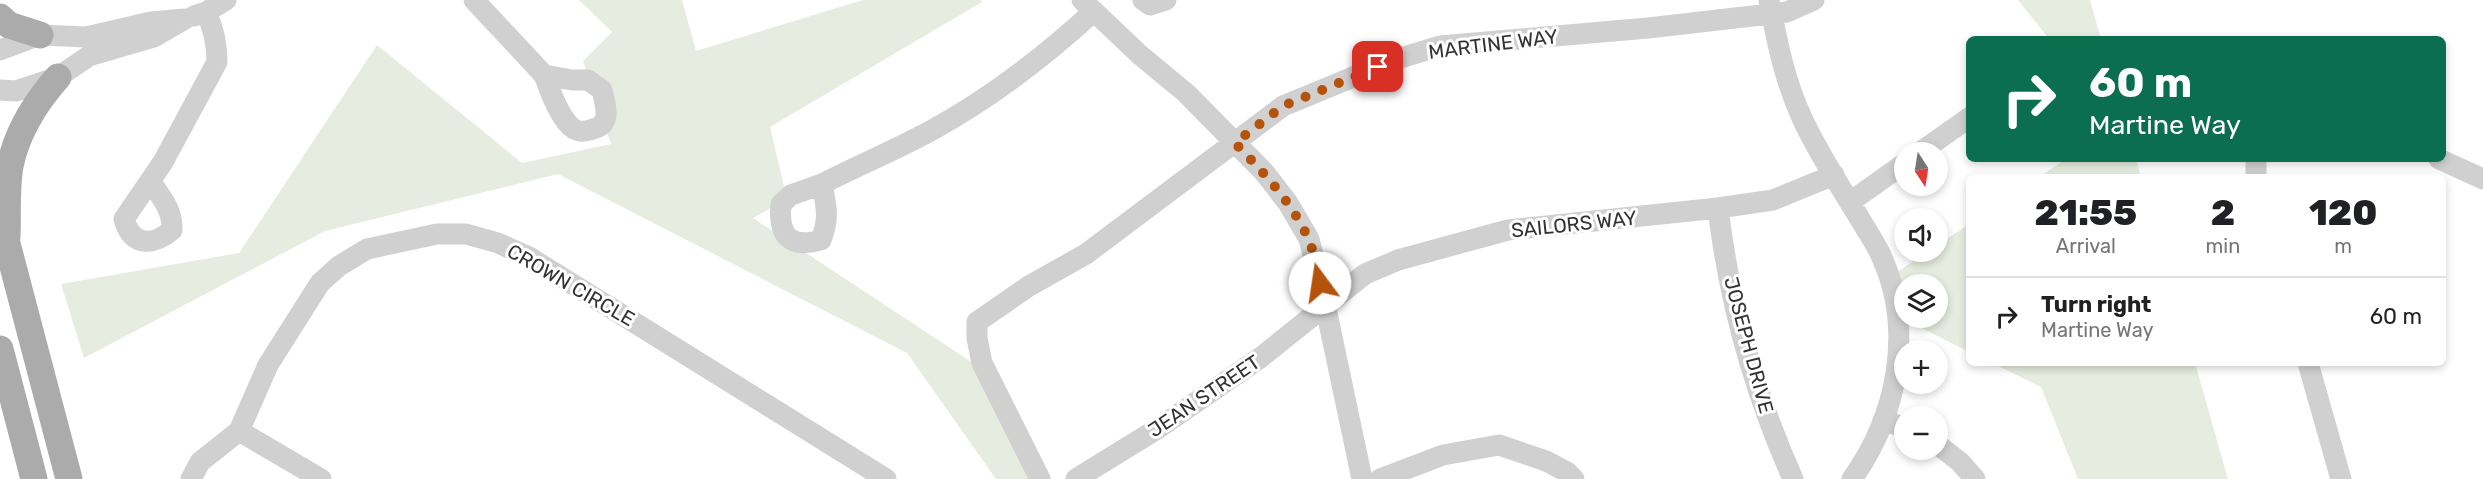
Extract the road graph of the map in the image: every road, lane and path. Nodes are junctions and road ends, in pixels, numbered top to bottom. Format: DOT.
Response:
graph roads {
  1 [pos="226,0"];
  2 [pos="474,0"];
  3 [pos="1143,0"];
  4 [pos="1166,0"];
  5 [pos="1814,0"];
  6 [pos="1088,6"];
  7 [pos="1771,7"];
  8 [pos="206,12"];
  9 [pos="0,17"];
  10 [pos="185,19"];
  11 [pos="40,35"];
  12 [pos="0,50"];
  13 [pos="544,75"];
  14 [pos="58,76"];
  15 [pos="0,90"];
  16 [pos="1966,120"];
  17 [pos="1935,142"];
  18 [pos="1235,143"];
  19 [pos="2446,162"];
  20 [pos="1894,171"];
  21 [pos="1834,176"];
  22 [pos="2483,179"];
  23 [pos="150,181"];
  24 [pos="822,184"];
  25 [pos="1850,202"];
  26 [pos="1718,208"];
  27 [pos="0,217"];
  28 [pos="7,244"];
  29 [pos="1325,304"];
  30 [pos="0,349"];
  31 [pos="2309,366"];
  32 [pos="1883,420"];
  33 [pos="1894,424"];
  34 [pos="239,431"];
  35 [pos="1948,453"];
  36 [pos="34,479"];
  37 [pos="69,479"];
  38 [pos="191,479"];
  39 [pos="321,479"];
  40 [pos="886,479"];
  41 [pos="1040,479"];
  42 [pos="1076,479"];
  43 [pos="1362,479"];
  44 [pos="1380,479"];
  45 [pos="1574,479"];
  46 [pos="1793,479"];
  47 [pos="1852,479"];
  48 [pos="1975,479"];
  49 [pos="2341,479"];
  1 -- 8 [label="street"];
  2 -- 13 [label="street"];
  3 -- 4 [label="street"];
  5 -- 7 [label="street, MARTINE WAY"];
  6 -- 18 [label="street"];
  6 -- 24 [label="street"];
  7 -- 18 [label="street, MARTINE WAY"];
  7 -- 21 [label="street"];
  8 -- 10 [label="street"];
  8 -- 23 [label="street"];
  9 -- 11 [label="main road"];
  10 -- 11 [label="street"];
  10 -- 14 [label="street"];
  11 -- 12 [label="street"];
  14 -- 15 [label="street"];
  14 -- 28 [label="main road"];
  16 -- 17 [label="street"];
  18 -- 29 [label="street"];
  18 -- 41 [label="street, MARTINE WAY"];
  19 -- 22 [label="street"];
  20 -- 25 [label="street"];
  21 -- 25 [label="street"];
  21 -- 26 [label="street, SAILORS WAY"];
  25 -- 32 [label="street"];
  26 -- 29 [label="street, SAILORS WAY"];
  26 -- 46 [label="street, JOSEPH DRIVE"];
  27 -- 28 [label="main road"];
  28 -- 37 [label="main road"];
  29 -- 42 [label="street, JEAN STREET"];
  29 -- 43 [label="street"];
  30 -- 36 [label="main road"];
  31 -- 49 [label="street"];
  32 -- 33 [label="street"];
  32 -- 47 [label="street"];
  34 -- 38 [label="street, CROWN CIRCLE"];
  34 -- 39 [label="street"];
  34 -- 40 [label="street, CROWN CIRCLE"];
  35 -- 48 [label="street"];
  44 -- 45 [label="street"];
}
